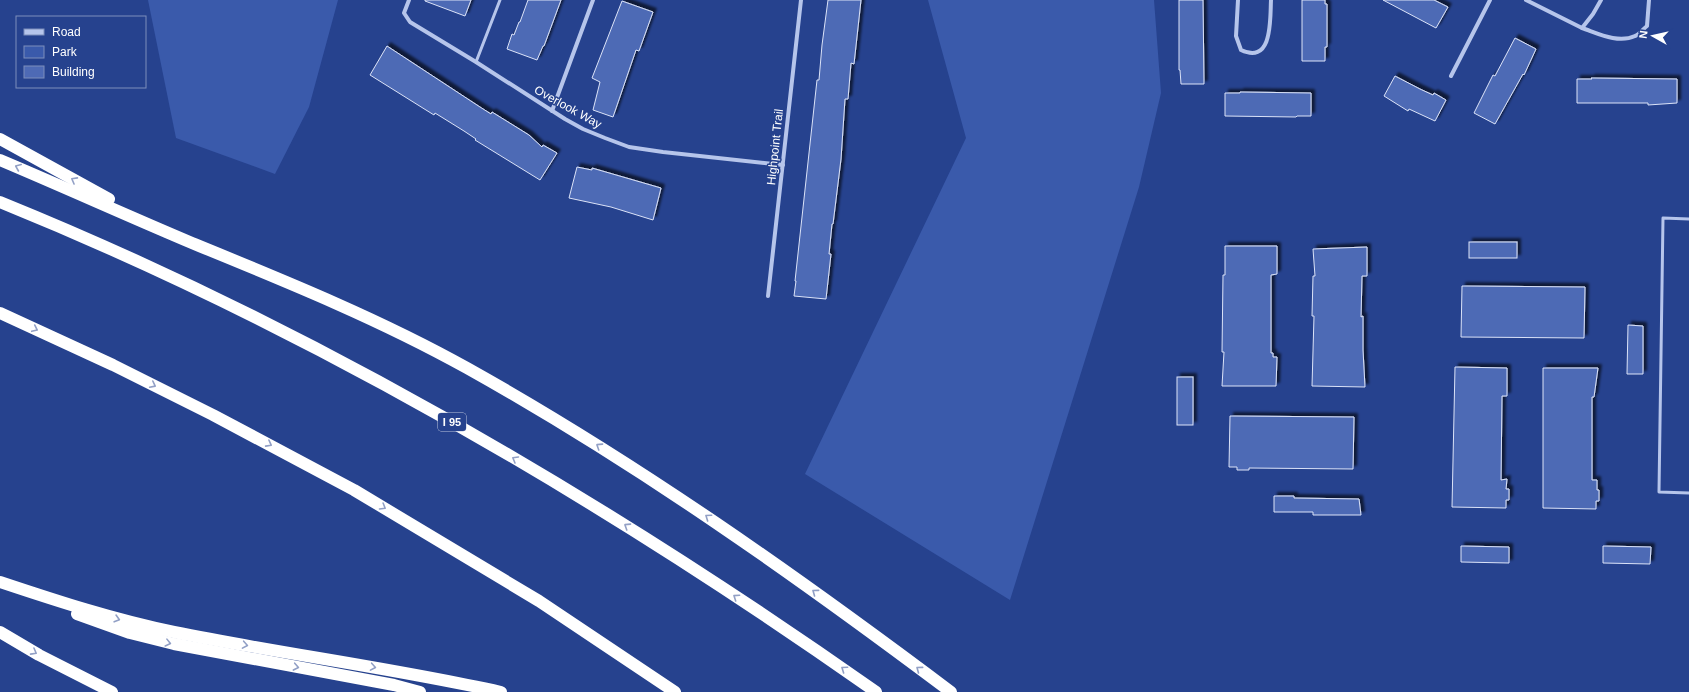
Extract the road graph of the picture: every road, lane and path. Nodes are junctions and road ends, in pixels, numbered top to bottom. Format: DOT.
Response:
graph roads {
  1 [pos="409,0"];
  2 [pos="500,0"];
  3 [pos="593,0"];
  4 [pos="801,0"];
  5 [pos="1238,0"];
  6 [pos="1271,0"];
  7 [pos="1490,0"];
  8 [pos="1526,0"];
  9 [pos="1601,0"];
  10 [pos="1649,0"];
  11 [pos="1582,28"];
  12 [pos="476,62"];
  13 [pos="1451,76"];
  14 [pos="552,111"];
  15 [pos="0,139"];
  16 [pos="0,160"];
  17 [pos="783,165"];
  18 [pos="0,202"];
  19 [pos="1689,219"];
  20 [pos="169,233"];
  21 [pos="768,296"];
  22 [pos="0,313"];
  23 [pos="1689,493"];
  24 [pos="0,582"];
  25 [pos="0,632"];
  26 [pos="112,692"];
  27 [pos="420,692"];
  28 [pos="501,692"];
  29 [pos="675,692"];
  30 [pos="876,692"];
  31 [pos="950,692"];
  1 -- 12 [label="street, Overlook Way"];
  2 -- 12 [label="lane"];
  3 -- 14 [label="street"];
  4 -- 17 [label="street, Highpoint Trail"];
  5 -- 6 [label="street"];
  7 -- 13 [label="street"];
  8 -- 11 [label="street"];
  9 -- 11 [label="street"];
  10 -- 11 [label="street"];
  12 -- 14 [label="street, Overlook Way"];
  14 -- 17 [label="street, Overlook Way"];
  20 -- 15 [label="highway, one-way"];
  20 -- 16 [label="highway, one-way"];
  17 -- 21 [label="street, Highpoint Trail"];
  30 -- 18 [label="highway, I 95, one-way"];
  19 -- 23 [label="lane"];
  31 -- 20 [label="highway, one-way"];
  22 -- 29 [label="highway, one-way"];
  24 -- 27 [label="highway, one-way"];
  24 -- 28 [label="highway, one-way"];
  25 -- 26 [label="highway, one-way"];
}
